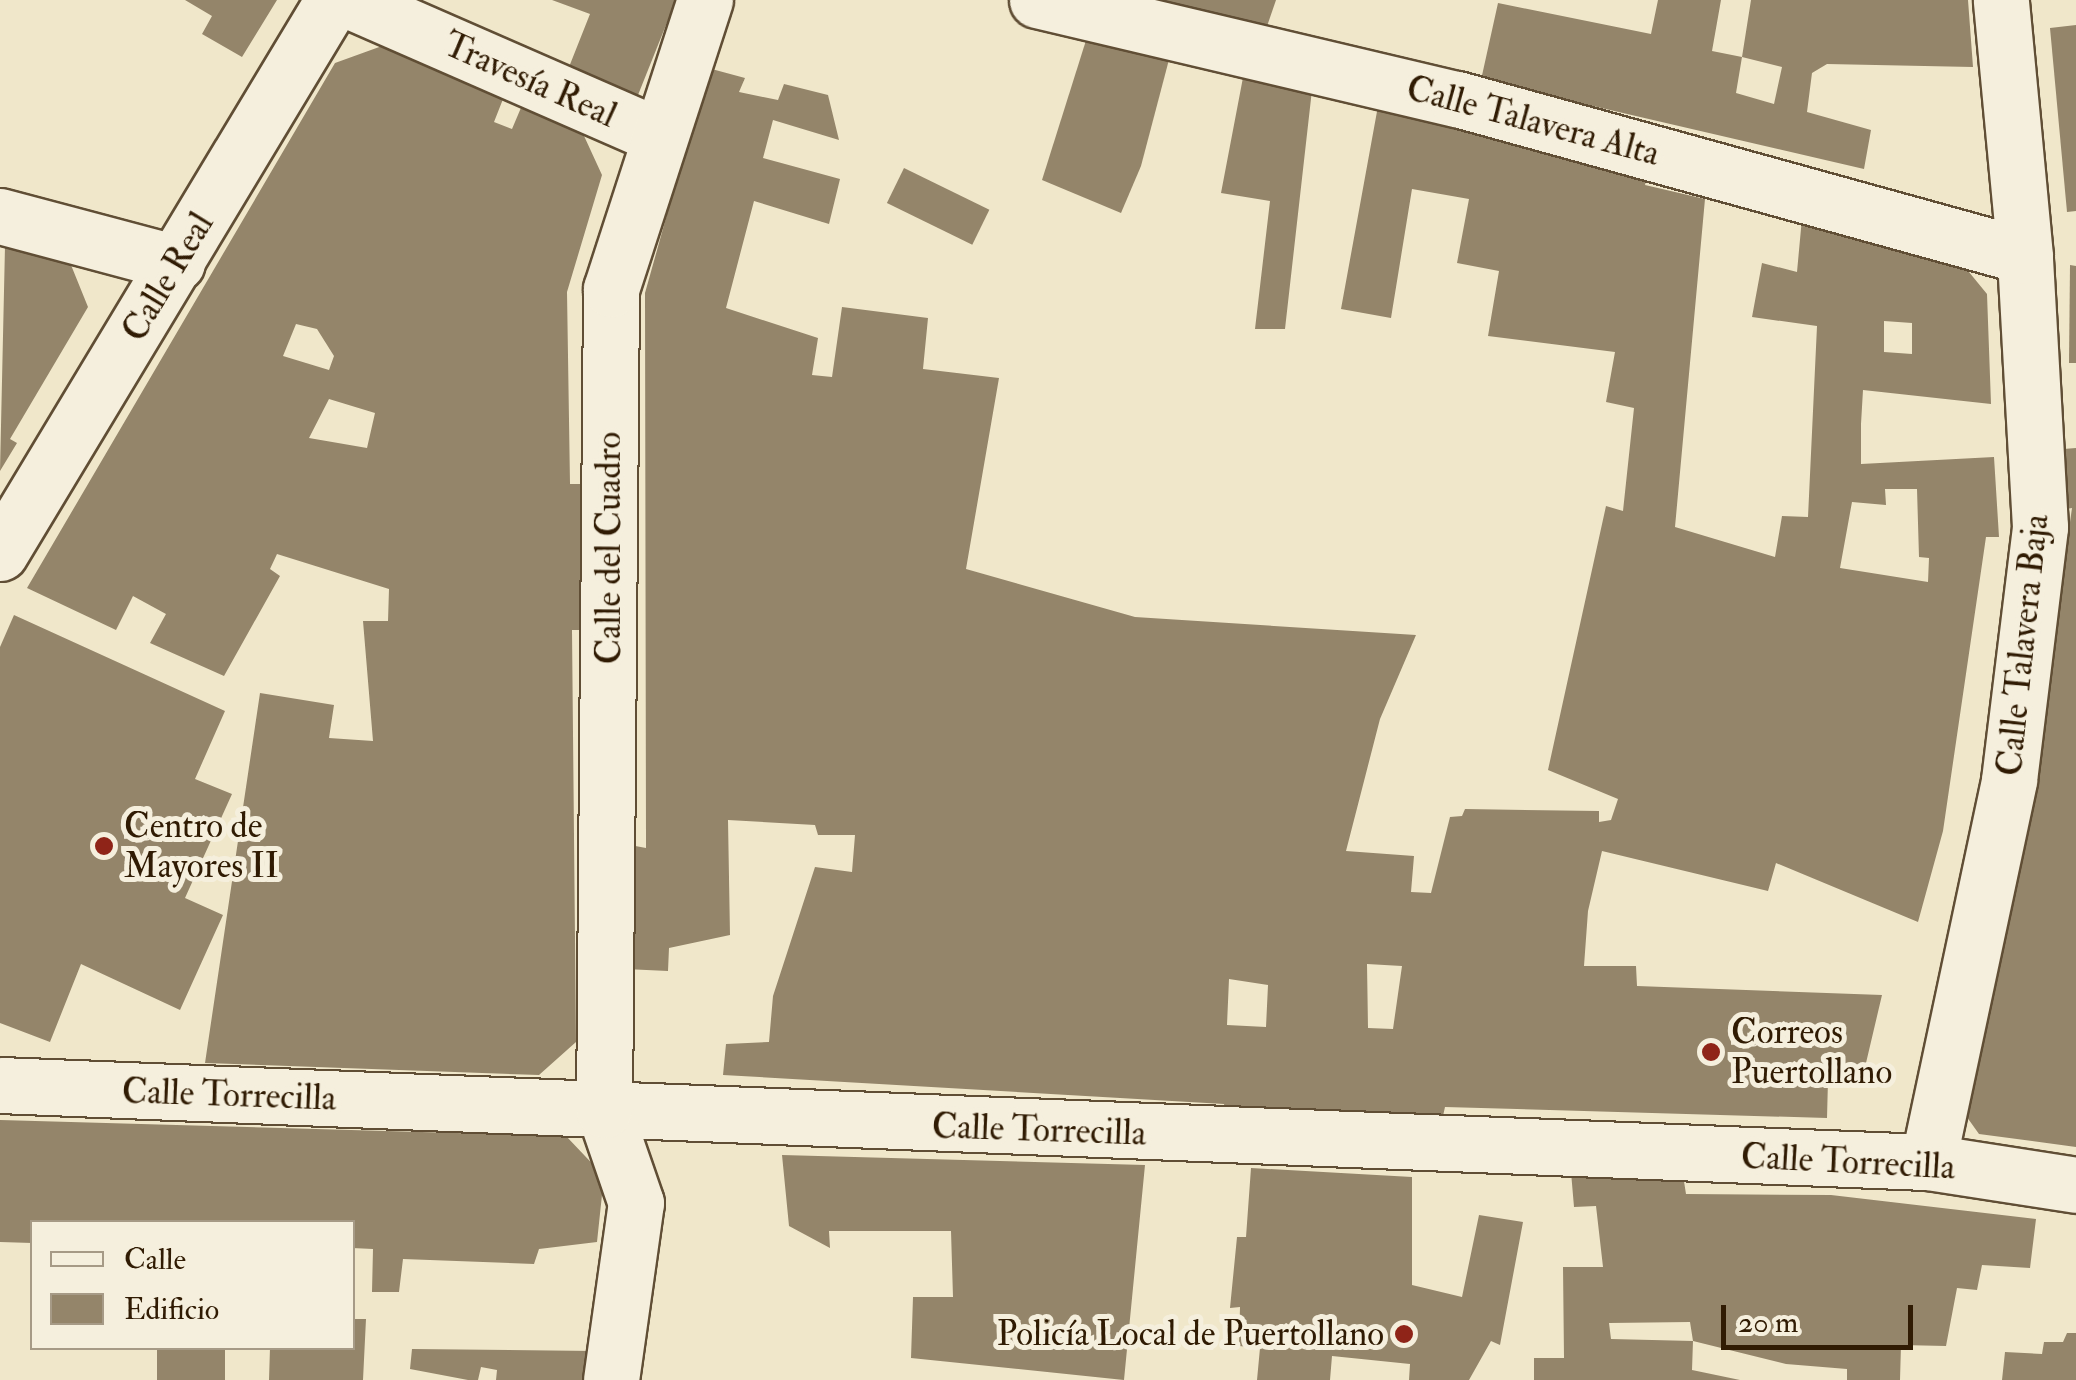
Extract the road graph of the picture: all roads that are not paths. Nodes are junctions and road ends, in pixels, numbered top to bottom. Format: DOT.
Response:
graph roads {
  1 [pos="333,0"];
  2 [pos="348,0"];
  3 [pos="704,0"];
  4 [pos="1037,0"];
  5 [pos="2002,0"];
  6 [pos="657,136"];
  7 [pos="0,216"];
  8 [pos="2025,256"];
  9 [pos="176,263"];
  10 [pos="0,552"];
  11 [pos="0,1086"];
  12 [pos="604,1110"];
  13 [pos="1928,1162"];
  14 [pos="2076,1186"];
  15 [pos="610,1380"];
  1 -- 9 [label="street, Calle Real"];
  2 -- 6 [label="street, Travesía Real"];
  3 -- 6 [label="street, Calle del Cuadro"];
  4 -- 8 [label="street, Calle Talavera Alta"];
  5 -- 8 [label="street, Calle Talavera Baja"];
  6 -- 12 [label="street, Calle del Cuadro"];
  7 -- 9 [label="street"];
  8 -- 13 [label="street, Calle Talavera Baja"];
  9 -- 10 [label="street, Calle Real"];
  11 -- 12 [label="street, Calle Torrecilla"];
  12 -- 13 [label="street, Calle Torrecilla"];
  12 -- 15 [label="street, Calle del Cuadro"];
  13 -- 14 [label="street, Calle Torrecilla"];
}
